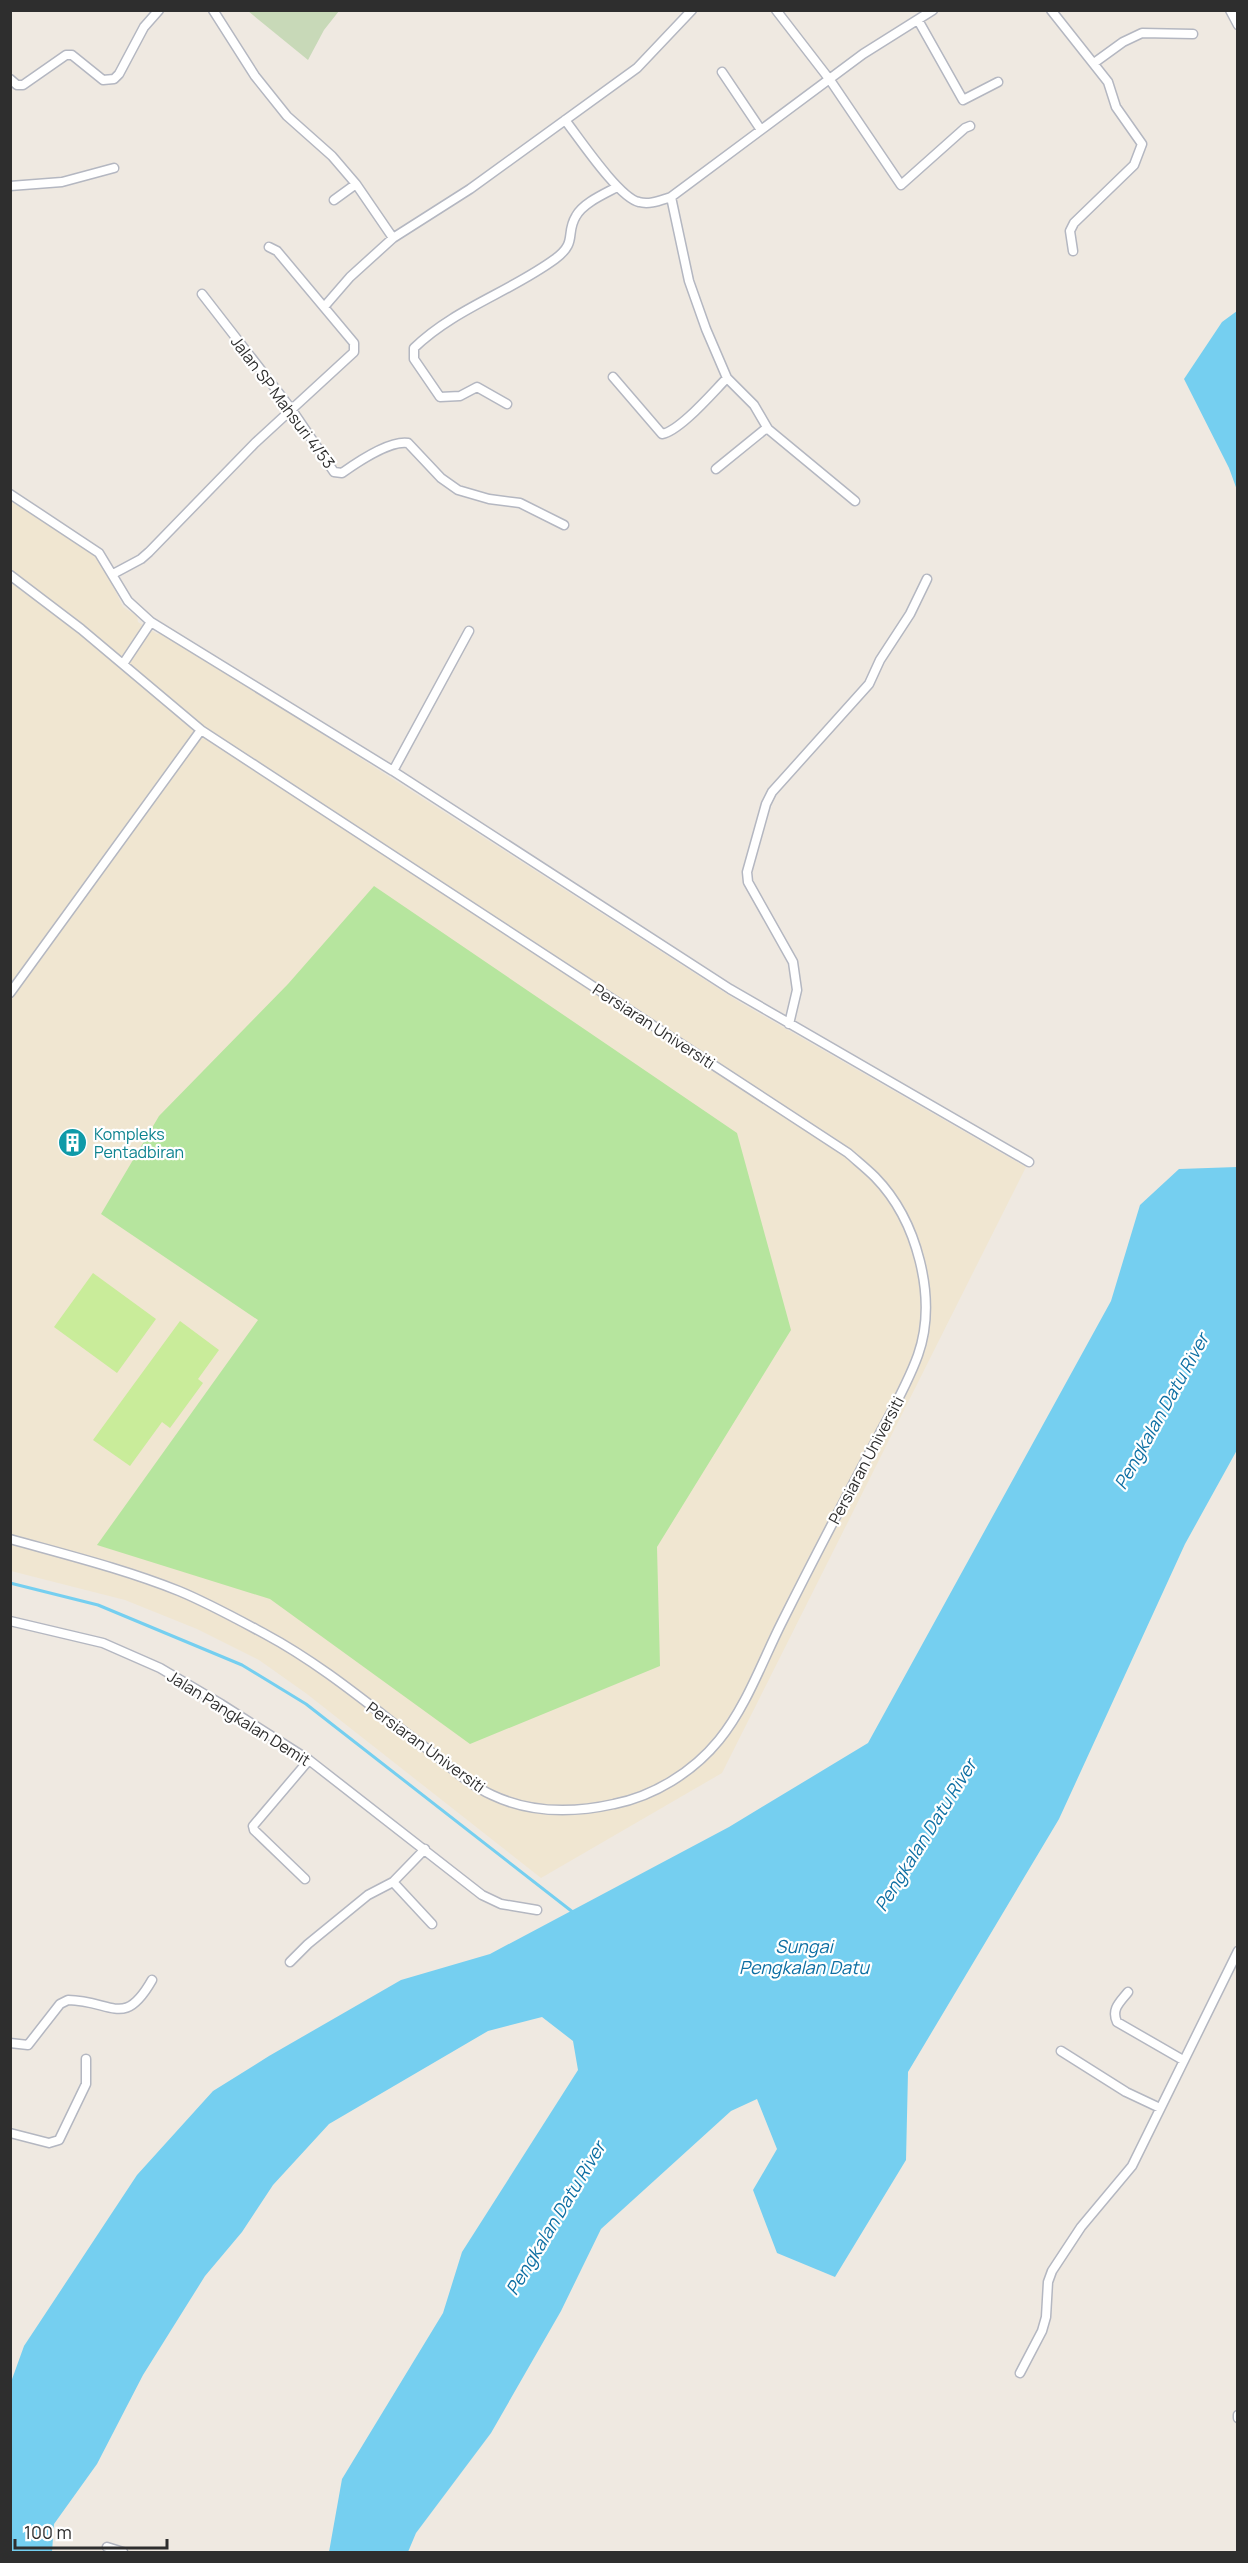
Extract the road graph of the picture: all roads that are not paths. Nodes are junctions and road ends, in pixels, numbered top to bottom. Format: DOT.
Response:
graph roads {
  1 [pos="159,10"];
  2 [pos="213,10"];
  3 [pos="692,10"];
  4 [pos="776,10"];
  5 [pos="933,10"];
  6 [pos="1051,10"];
  7 [pos="1230,10"];
  8 [pos="918,20"];
  9 [pos="1238,25"];
  10 [pos="1193,34"];
  11 [pos="1094,63"];
  12 [pos="722,72"];
  13 [pos="10,79"];
  14 [pos="830,80"];
  15 [pos="998,82"];
  16 [pos="565,120"];
  17 [pos="970,126"];
  18 [pos="761,130"];
  19 [pos="114,168"];
  20 [pos="356,184"];
  21 [pos="10,186"];
  22 [pos="617,187"];
  23 [pos="671,197"];
  24 [pos="334,200"];
  25 [pos="393,238"];
  26 [pos="269,247"];
  27 [pos="1073,250"];
  28 [pos="202,294"];
  29 [pos="324,307"];
  30 [pos="613,377"];
  31 [pos="727,378"];
  32 [pos="507,404"];
  33 [pos="292,410"];
  34 [pos="768,429"];
  35 [pos="716,469"];
  36 [pos="10,494"];
  37 [pos="855,501"];
  38 [pos="564,525"];
  39 [pos="113,574"];
  40 [pos="10,575"];
  41 [pos="927,579"];
  42 [pos="151,622"];
  43 [pos="469,631"];
  44 [pos="123,664"];
  45 [pos="201,730"];
  46 [pos="393,771"];
  47 [pos="10,993"];
  48 [pos="789,1024"];
  49 [pos="1029,1162"];
  50 [pos="10,1539"];
  51 [pos="10,1622"];
  52 [pos="309,1760"];
  53 [pos="425,1849"];
  54 [pos="305,1879"];
  55 [pos="393,1882"];
  56 [pos="537,1910"];
  57 [pos="432,1924"];
  58 [pos="1238,1951"];
  59 [pos="290,1962"];
  60 [pos="152,1980"];
  61 [pos="1128,1992"];
  62 [pos="10,2043"];
  63 [pos="1061,2050"];
  64 [pos="86,2060"];
  65 [pos="1183,2060"];
  66 [pos="1160,2108"];
  67 [pos="10,2133"];
  68 [pos="1020,2373"];
  69 [pos="107,2547"];
  70 [pos="123,2553"];
  1 -- 13 [label="street"];
  2 -- 20 [label="street"];
  3 -- 16 [label="street"];
  4 -- 14 [label="street"];
  5 -- 8 [label="street"];
  6 -- 11 [label="street"];
  7 -- 9 [label="street"];
  8 -- 14 [label="street"];
  8 -- 15 [label="street"];
  10 -- 11 [label="street"];
  11 -- 27 [label="street"];
  12 -- 18 [label="street"];
  14 -- 17 [label="street"];
  14 -- 18 [label="street"];
  16 -- 22 [label="street"];
  16 -- 25 [label="street"];
  18 -- 23 [label="street"];
  19 -- 21 [label="street"];
  20 -- 24 [label="street"];
  20 -- 25 [label="street"];
  22 -- 23 [label="street"];
  22 -- 32 [label="street"];
  23 -- 31 [label="street"];
  25 -- 29 [label="street"];
  26 -- 29 [label="street"];
  28 -- 33 [label="street, Jalan SP Mahsuri 4/53"];
  29 -- 33 [label="street"];
  30 -- 31 [label="street"];
  31 -- 34 [label="street"];
  33 -- 38 [label="street, Jalan SP Mahsuri 4/53"];
  33 -- 39 [label="street"];
  34 -- 35 [label="street"];
  34 -- 37 [label="street"];
  36 -- 39 [label="street"];
  39 -- 42 [label="street"];
  40 -- 44 [label="street, Persiaran Universiti"];
  41 -- 48 [label="street"];
  42 -- 44 [label="street"];
  42 -- 46 [label="street"];
  43 -- 46 [label="street"];
  44 -- 45 [label="street, Persiaran Universiti"];
  45 -- 47 [label="street"];
  45 -- 50 [label="street, Persiaran Universiti"];
  46 -- 48 [label="street"];
  48 -- 49 [label="street"];
  51 -- 52 [label="street, Jalan Pangkalan Demit"];
  52 -- 53 [label="street, Jalan Pangkalan Demit"];
  52 -- 54 [label="street"];
  53 -- 55 [label="street"];
  53 -- 56 [label="street, Jalan Pangkalan Demit"];
  55 -- 57 [label="street"];
  55 -- 59 [label="street"];
  58 -- 65 [label="street"];
  60 -- 62 [label="street"];
  61 -- 65 [label="street"];
  63 -- 66 [label="street"];
  64 -- 67 [label="street"];
  65 -- 66 [label="street"];
  66 -- 68 [label="street"];
  69 -- 70 [label="street"];
}
